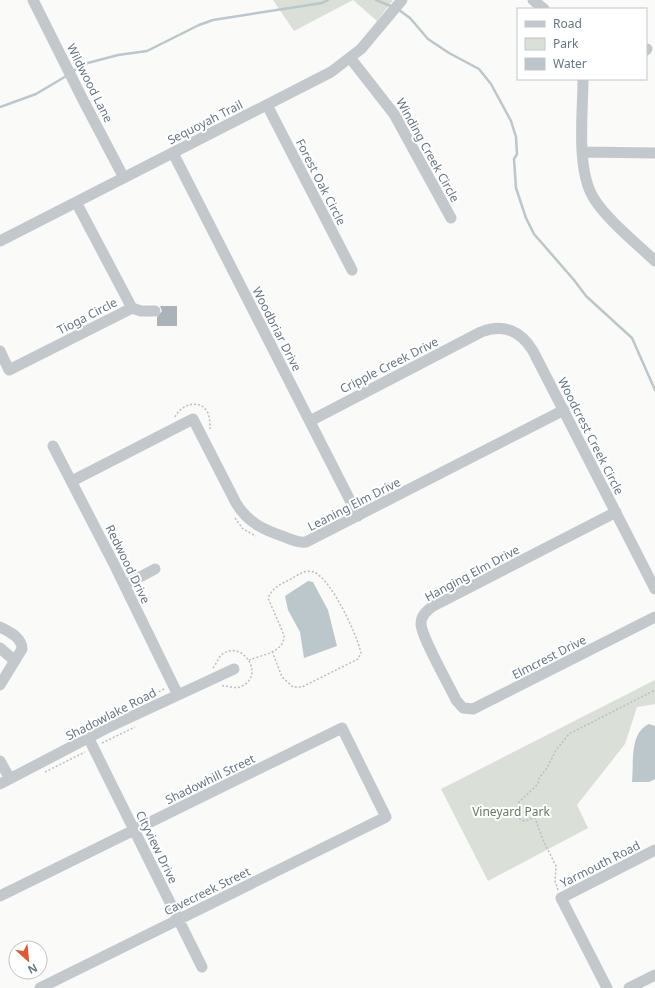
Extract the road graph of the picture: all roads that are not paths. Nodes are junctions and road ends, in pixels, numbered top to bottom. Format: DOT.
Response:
graph roads {
  1 [pos="33,0"];
  2 [pos="402,0"];
  3 [pos="351,59"];
  4 [pos="583,80"];
  5 [pos="267,105"];
  6 [pos="583,152"];
  7 [pos="173,153"];
  8 [pos="655,153"];
  9 [pos="124,178"];
  10 [pos="76,202"];
  11 [pos="451,218"];
  12 [pos="0,241"];
  13 [pos="655,261"];
  14 [pos="352,270"];
  15 [pos="132,308"];
  16 [pos="155,311"];
  17 [pos="481,332"];
  18 [pos="0,351"];
  19 [pos="564,410"];
  20 [pos="310,421"];
  21 [pos="53,446"];
  22 [pos="72,481"];
  23 [pos="616,512"];
  24 [pos="358,516"];
  25 [pos="155,569"];
  26 [pos="125,585"];
  27 [pos="655,589"];
  28 [pos="655,617"];
  29 [pos="0,627"];
  30 [pos="0,648"];
  31 [pos="15,661"];
  32 [pos="234,668"];
  33 [pos="0,685"];
  34 [pos="178,695"];
  35 [pos="456,700"];
  36 [pos="89,739"];
  37 [pos="0,760"];
  38 [pos="5,782"];
  39 [pos="386,817"];
  40 [pos="135,830"];
  41 [pos="655,850"];
  42 [pos="0,896"];
  43 [pos="178,920"];
  44 [pos="202,967"];
  45 [pos="655,974"];
  46 [pos="40,988"];
  47 [pos="607,988"];
  48 [pos="629,988"];
  1 -- 9 [label="street, Wildwood Lane"];
  2 -- 3 [label="street, Sequoyah Trail"];
  3 -- 5 [label="street, Sequoyah Trail"];
  3 -- 11 [label="street, Winding Creek Circle"];
  4 -- 6 [label="street"];
  5 -- 7 [label="street, Sequoyah Trail"];
  5 -- 14 [label="street, Forest Oak Circle"];
  6 -- 8 [label="street"];
  6 -- 13 [label="street"];
  7 -- 9 [label="street, Sequoyah Trail"];
  7 -- 20 [label="street, Woodbriar Drive"];
  9 -- 10 [label="street, Sequoyah Trail"];
  10 -- 12 [label="street, Sequoyah Trail"];
  10 -- 15 [label="street, Tioga Circle"];
  15 -- 16 [label="street"];
  15 -- 18 [label="street, Tioga Circle"];
  17 -- 19 [label="street, Woodcrest Creek Circle"];
  17 -- 20 [label="street, Cripple Creek Drive"];
  19 -- 23 [label="street, Woodcrest Creek Circle"];
  19 -- 24 [label="street, Leaning Elm Drive"];
  20 -- 24 [label="street, Woodbriar Drive"];
  21 -- 22 [label="street, Redwood Drive"];
  22 -- 24 [label="street, Leaning Elm Drive"];
  22 -- 26 [label="street, Redwood Drive"];
  23 -- 27 [label="street, Woodcrest Creek Circle"];
  23 -- 35 [label="street, Hanging Elm Drive"];
  25 -- 26 [label="street"];
  26 -- 34 [label="street, Redwood Drive"];
  28 -- 35 [label="street, Elmcrest Drive"];
  29 -- 31 [label="street"];
  30 -- 31 [label="street"];
  31 -- 33 [label="street"];
  32 -- 34 [label="street, Shadowlake Road"];
  34 -- 36 [label="street, Shadowlake Road"];
  36 -- 38 [label="street, Shadowlake Road"];
  36 -- 40 [label="street, Cityview Drive"];
  37 -- 38 [label="street"];
  39 -- 40 [label="street, Shadowhill Street"];
  39 -- 43 [label="street, Cavecreek Street"];
  40 -- 42 [label="street, Shadowhill Street"];
  40 -- 43 [label="street, Cityview Drive"];
  41 -- 47 [label="street, Yarmouth Road"];
  43 -- 44 [label="street, Cityview Drive"];
  43 -- 46 [label="street, Cavecreek Street"];
  45 -- 48 [label="street"];
}
